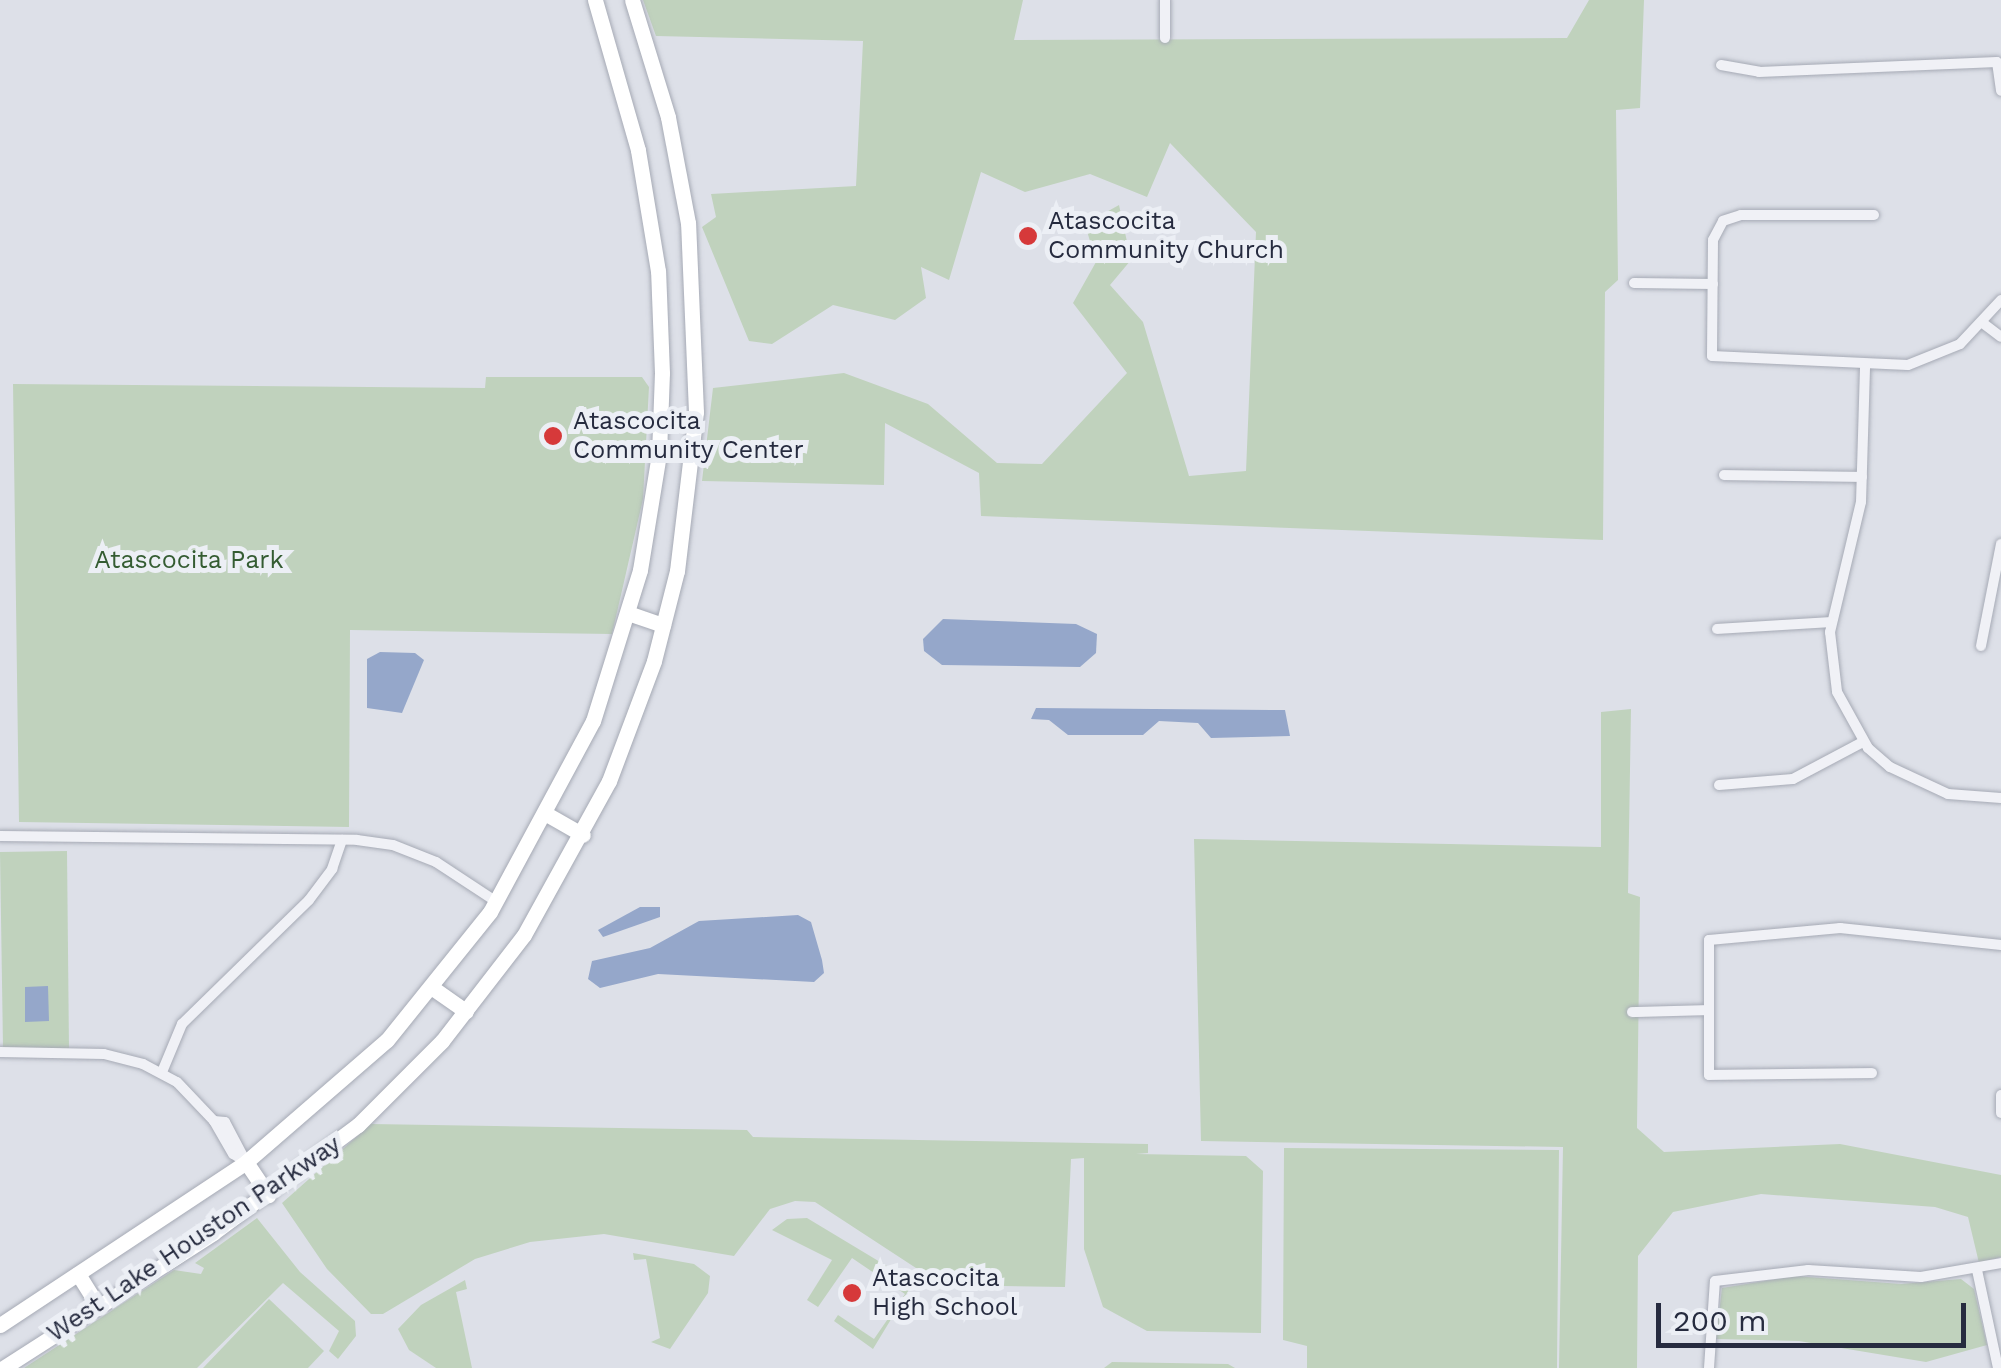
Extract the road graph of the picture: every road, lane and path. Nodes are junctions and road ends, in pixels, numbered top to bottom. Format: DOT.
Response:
graph roads {
  1 [pos="594,0"];
  2 [pos="632,0"];
  3 [pos="1165,0"];
  4 [pos="1165,38"];
  5 [pos="1721,65"];
  6 [pos="2001,91"];
  7 [pos="1874,215"];
  8 [pos="1634,283"];
  9 [pos="1712,284"];
  10 [pos="2001,300"];
  11 [pos="1984,324"];
  12 [pos="2001,337"];
  13 [pos="1865,368"];
  14 [pos="662,373"];
  15 [pos="696,373"];
  16 [pos="1724,475"];
  17 [pos="1862,477"];
  18 [pos="2001,544"];
  19 [pos="628,613"];
  20 [pos="1831,622"];
  21 [pos="663,625"];
  22 [pos="1718,629"];
  23 [pos="1981,646"];
  24 [pos="1864,742"];
  25 [pos="1719,785"];
  26 [pos="2001,798"];
  27 [pos="548,815"];
  28 [pos="583,834"];
  29 [pos="0,836"];
  30 [pos="342,840"];
  31 [pos="496,902"];
  32 [pos="2001,945"];
  33 [pos="434,989"];
  34 [pos="1706,1010"];
  35 [pos="466,1012"];
  36 [pos="1632,1012"];
  37 [pos="0,1052"];
  38 [pos="162,1072"];
  39 [pos="1872,1073"];
  40 [pos="2001,1095"];
  41 [pos="2001,1113"];
  42 [pos="246,1162"];
  43 [pos="268,1195"];
  44 [pos="2001,1263"];
  45 [pos="1977,1270"];
  46 [pos="78,1274"];
  47 [pos="99,1307"];
  48 [pos="0,1326"];
  49 [pos="2,1368"];
  50 [pos="1709,1368"];
  51 [pos="1998,1368"];
  1 -- 14 [label="main road, West Lake Houston Parkway"];
  2 -- 15 [label="main road, West Lake Houston Parkway"];
  3 -- 4 [label="street"];
  5 -- 6 [label="street"];
  7 -- 9 [label="street"];
  8 -- 9 [label="street"];
  9 -- 13 [label="street"];
  10 -- 11 [label="street"];
  11 -- 12 [label="street"];
  11 -- 13 [label="street"];
  13 -- 17 [label="street"];
  14 -- 15 [label="main road"];
  14 -- 19 [label="main road, West Lake Houston Parkway"];
  15 -- 21 [label="main road, West Lake Houston Parkway"];
  16 -- 17 [label="street"];
  17 -- 20 [label="street"];
  18 -- 23 [label="street"];
  19 -- 21 [label="main road"];
  19 -- 27 [label="main road, West Lake Houston Parkway"];
  20 -- 22 [label="street"];
  20 -- 24 [label="street"];
  21 -- 28 [label="main road, West Lake Houston Parkway"];
  24 -- 25 [label="street"];
  24 -- 26 [label="street"];
  27 -- 28 [label="main road"];
  27 -- 31 [label="main road, West Lake Houston Parkway"];
  28 -- 35 [label="main road, West Lake Houston Parkway"];
  29 -- 30 [label="street"];
  30 -- 31 [label="street"];
  30 -- 38 [label="street"];
  31 -- 33 [label="main road, West Lake Houston Parkway"];
  32 -- 34 [label="street"];
  33 -- 35 [label="main road"];
  33 -- 42 [label="main road, West Lake Houston Parkway"];
  34 -- 36 [label="street"];
  34 -- 39 [label="street"];
  35 -- 43 [label="main road, West Lake Houston Parkway"];
  37 -- 38 [label="street"];
  38 -- 42 [label="street"];
  40 -- 41 [label="street"];
  42 -- 43 [label="main road"];
  42 -- 46 [label="main road, West Lake Houston Parkway"];
  43 -- 47 [label="main road, West Lake Houston Parkway"];
  44 -- 45 [label="street"];
  45 -- 50 [label="street"];
  45 -- 51 [label="street"];
  46 -- 47 [label="main road"];
  46 -- 48 [label="main road, West Lake Houston Parkway"];
  47 -- 49 [label="main road, West Lake Houston Parkway"];
}
